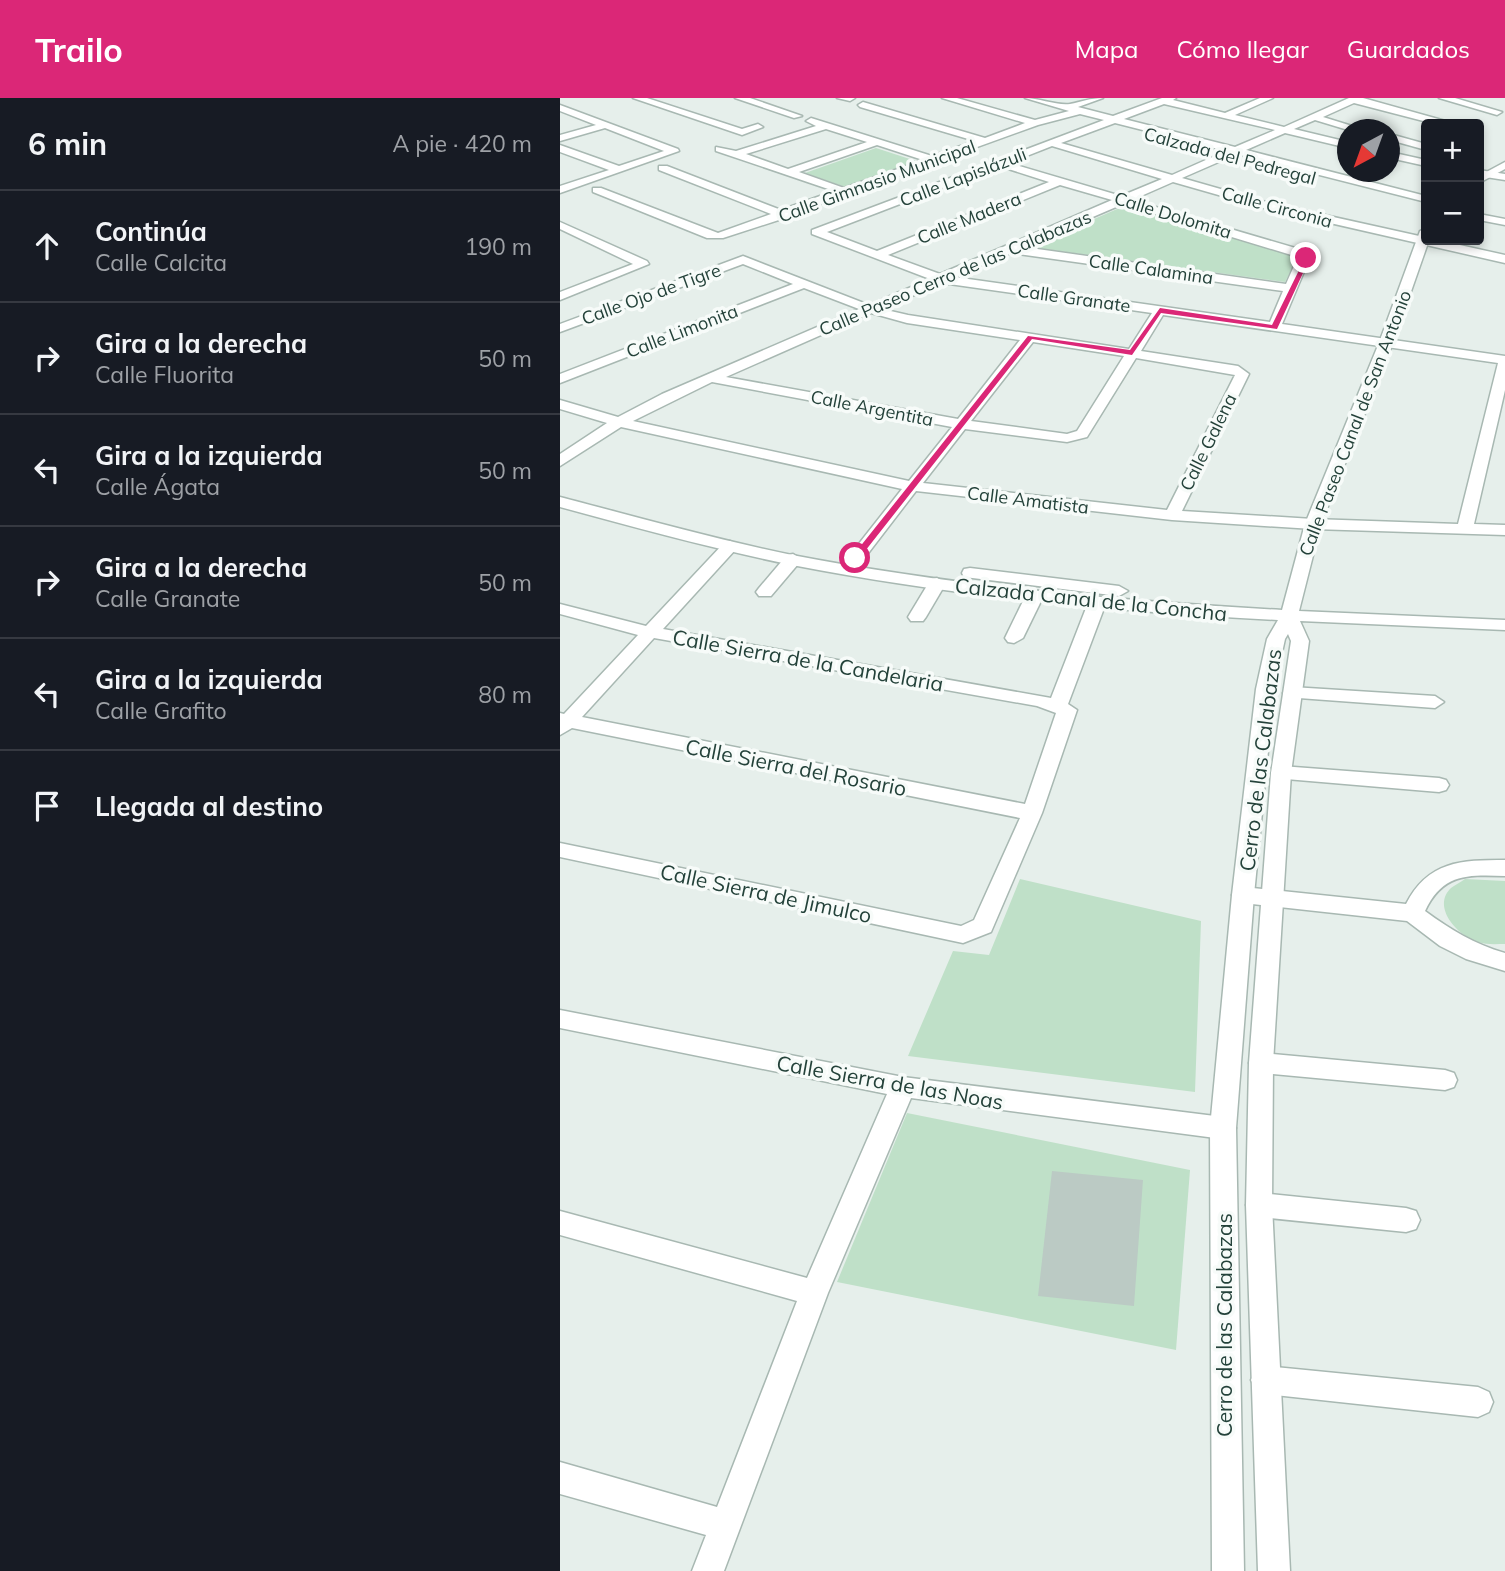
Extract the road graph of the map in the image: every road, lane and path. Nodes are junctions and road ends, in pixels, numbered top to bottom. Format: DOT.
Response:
graph roads {
  1 [pos="638,98"];
  2 [pos="740,98"];
  3 [pos="842,98"];
  4 [pos="850,98"];
  5 [pos="947,98"];
  6 [pos="1030,98"];
  7 [pos="1098,98"];
  8 [pos="1109,98"];
  9 [pos="1268,98"];
  10 [pos="1444,98"];
  11 [pos="1168,99"];
  12 [pos="1355,99"];
  13 [pos="863,105"];
  14 [pos="560,108"];
  15 [pos="1066,108"];
  16 [pos="1080,112"];
  17 [pos="1225,116"];
  18 [pos="1314,117"];
  19 [pos="1428,119"];
  20 [pos="1485,120"];
  21 [pos="779,121"];
  22 [pos="811,121"];
  23 [pos="1113,121"];
  24 [pos="1035,123"];
  25 [pos="1337,124"];
  26 [pos="606,125"];
  27 [pos="827,126"];
  28 [pos="758,127"];
  29 [pos="1283,131"];
  30 [pos="560,138"];
  31 [pos="1400,140"];
  32 [pos="986,141"];
  33 [pos="877,142"];
  34 [pos="1337,143"];
  35 [pos="1051,144"];
  36 [pos="1421,146"];
  37 [pos="560,148"];
  38 [pos="720,149"];
  39 [pos="1421,149"];
  40 [pos="1231,154"];
  41 [pos="737,155"];
  42 [pos="1400,157"];
  43 [pos="1403,158"];
  44 [pos="934,160"];
  45 [pos="1421,162"];
  46 [pos="999,163"];
  47 [pos="1505,165"];
  48 [pos="663,168"];
  49 [pos="619,170"];
  50 [pos="789,173"];
  51 [pos="1484,175"];
  52 [pos="1484,176"];
  53 [pos="1505,177"];
  54 [pos="1172,179"];
  55 [pos="1060,181"];
  56 [pos="560,190"];
  57 [pos="597,190"];
  58 [pos="847,192"];
  59 [pos="1421,197"];
  60 [pos="1123,201"];
  61 [pos="1421,205"];
  62 [pos="1484,210"];
  63 [pos="1505,214"];
  64 [pos="785,215"];
  65 [pos="1484,218"];
  66 [pos="1505,222"];
  67 [pos="560,225"];
  68 [pos="816,232"];
  69 [pos="1421,236"];
  70 [pos="1421,245"];
  71 [pos="1453,245"];
  72 [pos="1011,249"];
  73 [pos="877,255"];
  74 [pos="1505,259"];
  75 [pos="942,279"];
  76 [pos="560,284"];
  77 [pos="804,284"];
  78 [pos="1292,289"];
  79 [pos="575,291"];
  80 [pos="560,296"];
  81 [pos="869,309"];
  82 [pos="1160,310"];
  83 [pos="1274,327"];
  84 [pos="560,328"];
  85 [pos="1030,337"];
  86 [pos="1386,343"];
  87 [pos="1132,353"];
  88 [pos="1505,361"];
  89 [pos="710,378"];
  90 [pos="560,379"];
  91 [pos="560,404"];
  92 [pos="619,422"];
  93 [pos="961,424"];
  94 [pos="560,461"];
  95 [pos="912,486"];
  96 [pos="560,492"];
  97 [pos="560,502"];
  98 [pos="1172,515"];
  99 [pos="1314,524"];
  100 [pos="1465,529"];
  101 [pos="1505,530"];
  102 [pos="730,546"];
  103 [pos="793,559"];
  104 [pos="851,563"];
  105 [pos="937,583"];
  106 [pos="765,592"];
  107 [pos="1034,597"];
  108 [pos="1097,603"];
  109 [pos="560,608"];
  110 [pos="1290,611"];
  111 [pos="1505,612"];
  112 [pos="917,617"];
  113 [pos="1505,625"];
  114 [pos="649,632"];
  115 [pos="1014,638"];
  116 [pos="1292,693"];
  117 [pos="1435,702"];
  118 [pos="1058,704"];
  119 [pos="563,723"];
  120 [pos="1281,773"];
  121 [pos="1439,785"];
  122 [pos="1032,813"];
  123 [pos="560,850"];
  124 [pos="1505,868"];
  125 [pos="1243,895"];
  126 [pos="1272,898"];
  127 [pos="1413,913"];
  128 [pos="1505,962"];
  129 [pos="560,1019"];
  130 [pos="1261,1063"];
  131 [pos="1445,1080"];
  132 [pos="903,1087"];
  133 [pos="1223,1128"];
  134 [pos="1259,1205"];
  135 [pos="1406,1220"];
  136 [pos="560,1223"];
  137 [pos="814,1293"];
  138 [pos="1266,1380"];
  139 [pos="1478,1402"];
  140 [pos="560,1478"];
  141 [pos="726,1525"];
  142 [pos="708,1571"];
  143 [pos="1228,1571"];
  144 [pos="1274,1571"];
  1 -- 28 [label="street"];
  2 -- 21 [label="street"];
  3 -- 4 [label="street"];
  5 -- 24 [label="street"];
  6 -- 15 [label="street, Calzada del Pedregal"];
  7 -- 15 [label="street, Calle Gimnasio Municipal"];
  8 -- 16 [label="street, Calle Gimnasio Municipal"];
  9 -- 17 [label="street"];
  10 -- 20 [label="street"];
  11 -- 17 [label="street"];
  11 -- 23 [label="street, Calle Lapislázuli"];
  12 -- 18 [label="street, Calle Paseo Cerro de las Calabazas"];
  12 -- 19 [label="street"];
  13 -- 32 [label="street"];
  14 -- 26 [label="street"];
  15 -- 16 [label="street, Calzada del Pedregal"];
  15 -- 24 [label="street, Calle Gimnasio Municipal"];
  16 -- 23 [label="street, Calzada del Pedregal"];
  16 -- 24 [label="street, Calle Gimnasio Municipal"];
  17 -- 29 [label="street"];
  18 -- 25 [label="street"];
  18 -- 29 [label="street, Calle Paseo Cerro de las Calabazas"];
  22 -- 27 [label="street"];
  23 -- 35 [label="street, Calle Lapislázuli"];
  23 -- 40 [label="street, Calzada del Pedregal"];
  24 -- 32 [label="street, Calle Gimnasio Municipal"];
  26 -- 30 [label="street"];
  26 -- 49 [label="street"];
  27 -- 33 [label="street"];
  27 -- 41 [label="street"];
  29 -- 34 [label="street"];
  29 -- 40 [label="street, Calle Paseo Cerro de las Calabazas"];
  31 -- 36 [label="street"];
  32 -- 44 [label="street, Calle Gimnasio Municipal"];
  33 -- 44 [label="street"];
  33 -- 50 [label="street"];
  35 -- 46 [label="street, Calle Lapislázuli"];
  35 -- 54 [label="street, Calle Circonia"];
  37 -- 49 [label="street"];
  38 -- 41 [label="street"];
  39 -- 43 [label="street"];
  40 -- 54 [label="street, Calle Paseo Cerro de las Calabazas"];
  40 -- 59 [label="street, Calzada del Pedregal"];
  40 -- 61 [label="street, Calzada del Pedregal"];
  41 -- 50 [label="street"];
  42 -- 43 [label="street"];
  43 -- 45 [label="street"];
  44 -- 58 [label="street, Calle Gimnasio Municipal"];
  46 -- 55 [label="street, Calle Dolomita"];
  46 -- 68 [label="street, Calle Lapislázuli"];
  47 -- 51 [label="street"];
  48 -- 64 [label="street"];
  49 -- 56 [label="street"];
  50 -- 58 [label="street"];
  52 -- 53 [label="street"];
  54 -- 60 [label="street, Calle Paseo Cerro de las Calabazas"];
  54 -- 69 [label="street, Calle Circonia"];
  55 -- 60 [label="street, Calle Dolomita"];
  55 -- 73 [label="street, Calle Madera"];
  57 -- 64 [label="street, Calle Gimnasio Municipal"];
  58 -- 64 [label="street, Calle Gimnasio Municipal"];
  60 -- 72 [label="street, Calle Paseo Cerro de las Calabazas"];
  60 -- 78 [label="street, Calle Dolomita"];
  62 -- 63 [label="street"];
  65 -- 66 [label="street"];
  67 -- 79 [label="street"];
  68 -- 73 [label="street, Calle Granate"];
  70 -- 86 [label="street, Calle Paseo Canal de San Antonio"];
  71 -- 74 [label="street, Calle Circonia"];
  72 -- 75 [label="street, Calle Paseo Cerro de las Calabazas"];
  72 -- 78 [label="street, Calle Calamina"];
  73 -- 75 [label="street, Calle Granate"];
  75 -- 81 [label="street, Calle Paseo Cerro de las Calabazas"];
  75 -- 82 [label="street, Calle Granate"];
  76 -- 79 [label="street"];
  77 -- 81 [label="street"];
  77 -- 84 [label="street, Calle Ojo de Tigre"];
  77 -- 90 [label="street, Calle Limonita"];
  78 -- 83 [label="street"];
  79 -- 80 [label="street"];
  81 -- 85 [label="street"];
  81 -- 89 [label="street, Calle Paseo Cerro de las Calabazas"];
  82 -- 83 [label="street, Calle Granate"];
  82 -- 87 [label="street"];
  83 -- 86 [label="street, Calle Granate"];
  85 -- 87 [label="street"];
  85 -- 93 [label="street"];
  86 -- 88 [label="street, Calle Granate"];
  86 -- 99 [label="street, Calle Paseo Canal de San Antonio"];
  87 -- 93 [label="street, Calle Argentita"];
  87 -- 98 [label="street, Calle Galena"];
  88 -- 100 [label="street"];
  89 -- 92 [label="street, Calle Paseo Cerro de las Calabazas"];
  89 -- 93 [label="street, Calle Argentita"];
  91 -- 92 [label="street, Calle Amatista"];
  92 -- 94 [label="street, Calle Paseo Cerro de las Calabazas"];
  92 -- 95 [label="street, Calle Amatista"];
  93 -- 95 [label="street"];
  95 -- 98 [label="street, Calle Amatista"];
  95 -- 104 [label="street"];
  96 -- 104 [label="street, Calzada Canal de la Concha"];
  97 -- 102 [label="street, Calzada Canal de la Concha"];
  98 -- 99 [label="street, Calle Amatista"];
  99 -- 100 [label="street, Calle Amatista"];
  99 -- 110 [label="street, Calle Paseo Canal de San Antonio"];
  100 -- 101 [label="street, Calle Amatista"];
  102 -- 103 [label="street, Calzada Canal de la Concha"];
  102 -- 114 [label="street"];
  103 -- 104 [label="street, Calzada Canal de la Concha"];
  103 -- 106 [label="street"];
  104 -- 105 [label="street, Calzada Canal de la Concha"];
  104 -- 110 [label="street, Calzada Canal de la Concha"];
  105 -- 107 [label="street, Calzada Canal de la Concha"];
  105 -- 112 [label="street"];
  107 -- 108 [label="street, Calzada Canal de la Concha"];
  107 -- 115 [label="street"];
  108 -- 110 [label="street, Calzada Canal de la Concha"];
  108 -- 118 [label="street"];
  109 -- 114 [label="street, Calle Sierra de la Candelaria"];
  110 -- 111 [label="street, Calzada Canal de la Concha"];
  110 -- 113 [label="street, Calzada Canal de la Concha"];
  110 -- 116 [label="street, Cerro de las Calabazas"];
  110 -- 125 [label="street, Cerro de las Calabazas"];
  114 -- 118 [label="street, Calle Sierra de la Candelaria"];
  114 -- 119 [label="street"];
  116 -- 117 [label="street"];
  116 -- 120 [label="street, Cerro de las Calabazas"];
  118 -- 122 [label="street"];
  119 -- 122 [label="street, Calle Sierra del Rosario"];
  120 -- 121 [label="street"];
  120 -- 126 [label="street, Cerro de las Calabazas"];
  122 -- 123 [label="street, Calle Sierra de Jimulco"];
  124 -- 127 [label="street"];
  125 -- 126 [label="street"];
  125 -- 133 [label="street, Cerro de las Calabazas"];
  126 -- 127 [label="street"];
  126 -- 130 [label="street, Cerro de las Calabazas"];
  127 -- 128 [label="street"];
  129 -- 132 [label="street, Calle Sierra de las Noas"];
  130 -- 131 [label="street"];
  130 -- 134 [label="street, Cerro de las Calabazas"];
  132 -- 133 [label="street, Calle Sierra de las Noas"];
  132 -- 137 [label="street"];
  133 -- 143 [label="street, Cerro de las Calabazas"];
  134 -- 135 [label="street"];
  134 -- 138 [label="street, Cerro de las Calabazas"];
  136 -- 137 [label="street"];
  137 -- 141 [label="street"];
  138 -- 139 [label="street"];
  138 -- 144 [label="street, Cerro de las Calabazas"];
  140 -- 141 [label="street"];
  141 -- 142 [label="street"];
}
